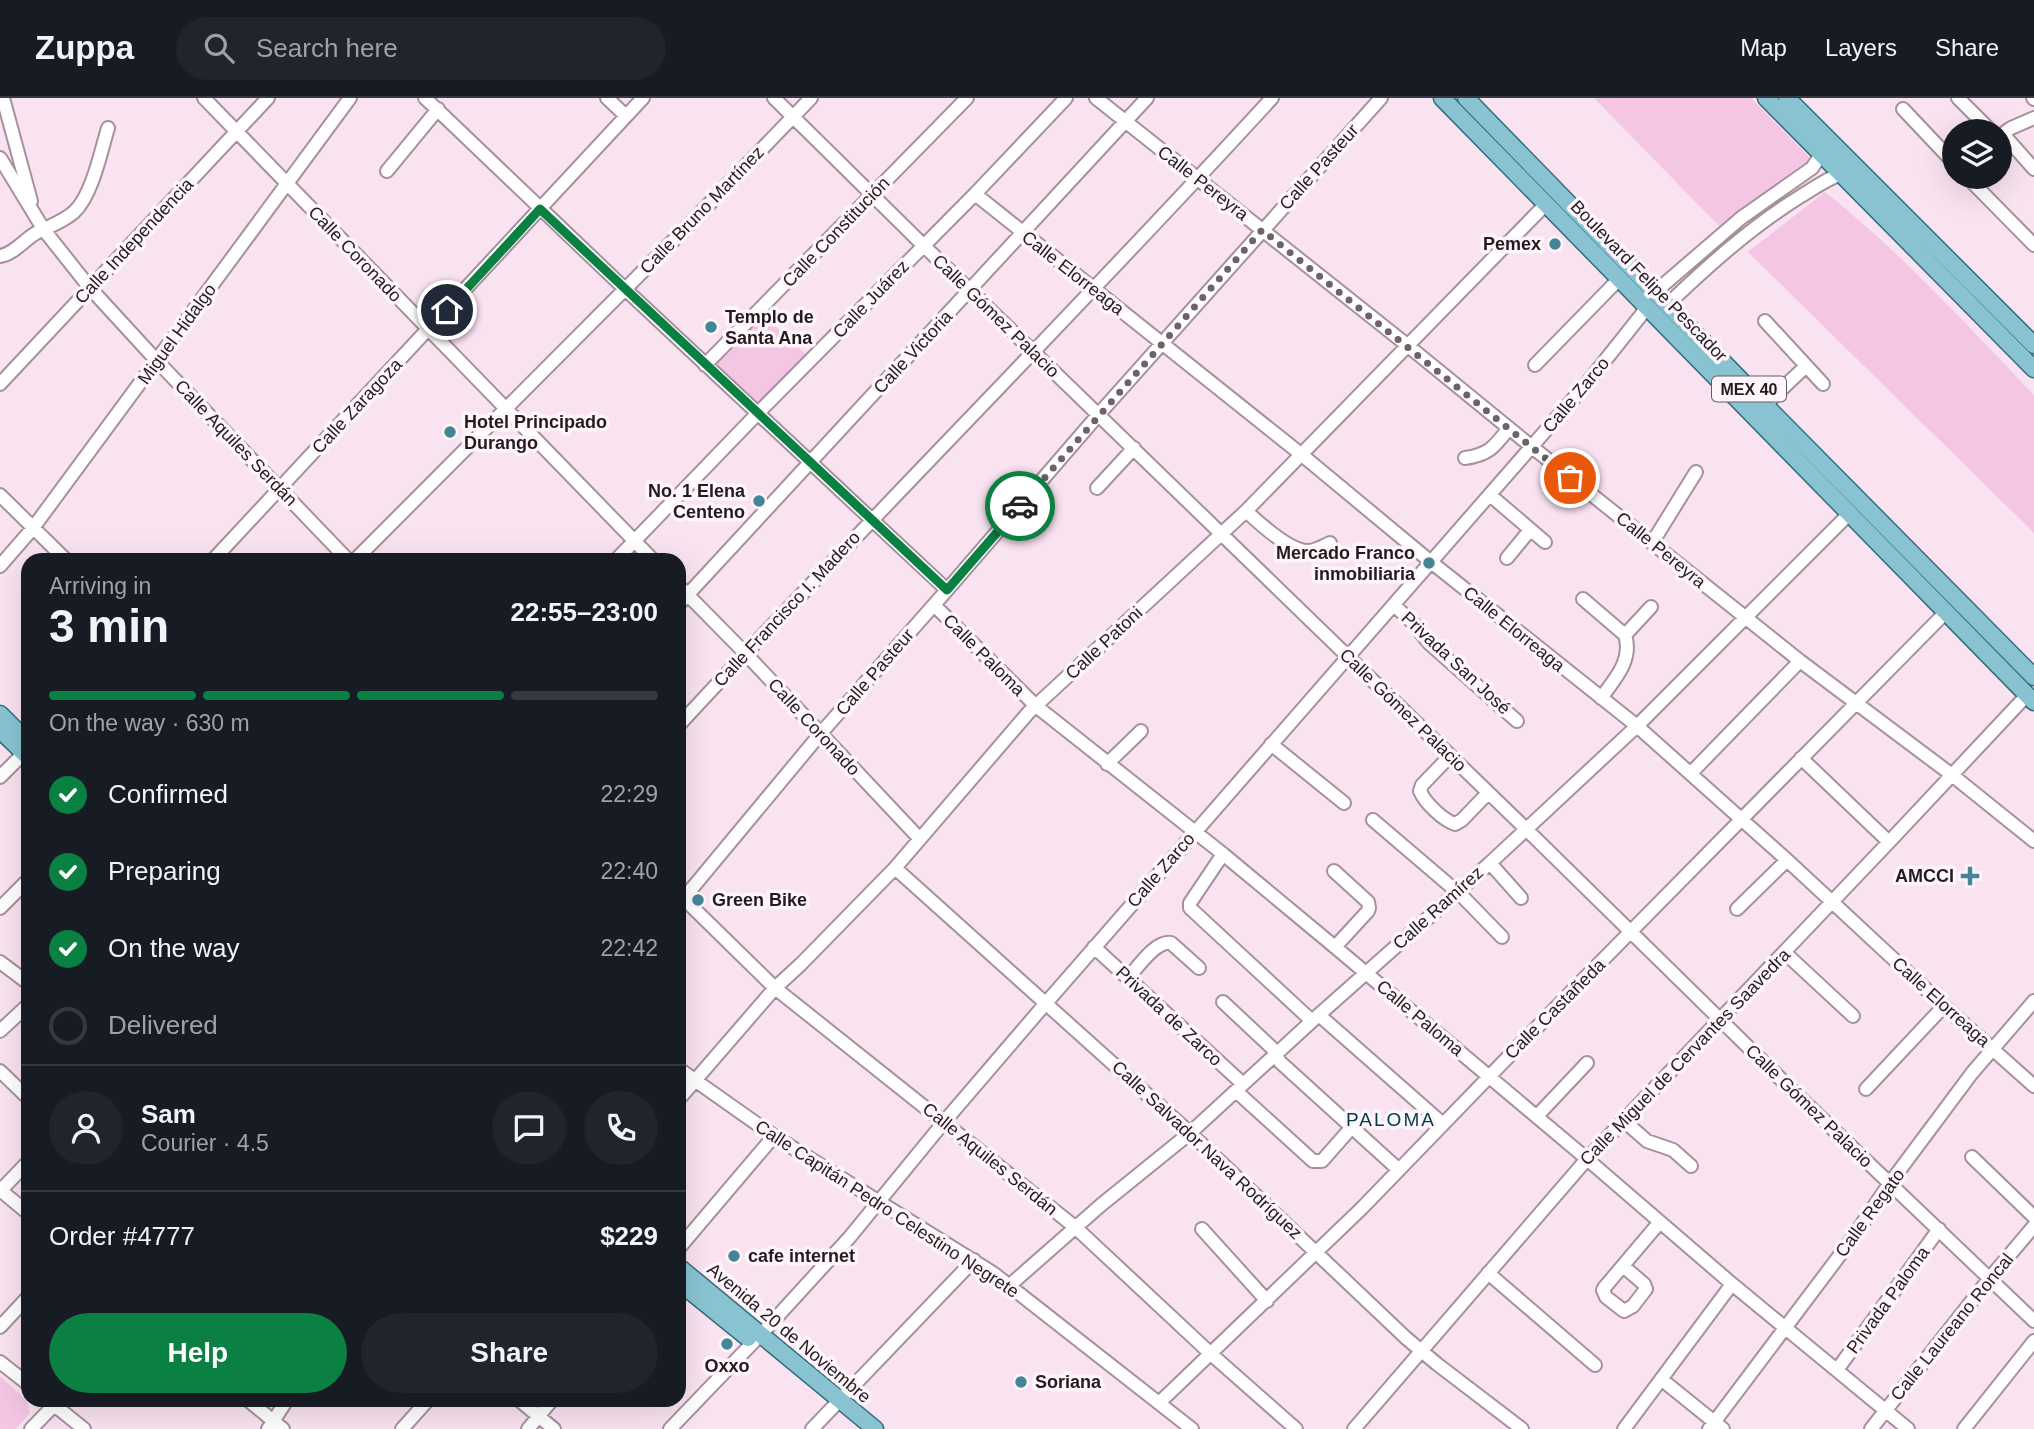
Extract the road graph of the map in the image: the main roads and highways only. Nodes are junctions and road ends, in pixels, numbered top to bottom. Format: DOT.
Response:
graph roads {
  1 [pos="1442,98"];
  2 [pos="1466,98"];
  3 [pos="1766,98"];
  4 [pos="1787,98"];
  5 [pos="1826,149"];
  6 [pos="1569,203"];
  7 [pos="1546,204"];
  8 [pos="1591,227"];
  9 [pos="1589,247"];
  10 [pos="1650,298"];
  11 [pos="2034,345"];
  12 [pos="2034,369"];
  13 [pos="1868,509"];
  14 [pos="1850,513"];
  15 [pos="2034,677"];
  16 [pos="2031,698"];
  17 [pos="0,714"];
  18 [pos="0,730"];
  19 [pos="21,742"];
  20 [pos="21,746"];
  21 [pos="686,1273"];
  22 [pos="686,1287"];
  23 [pos="757,1339"];
  24 [pos="836,1404"];
  25 [pos="858,1429"];
  26 [pos="875,1429"];
  1 -- 7 [label="main road, Boulevard Felipe Pescador / MEX 40"];
  2 -- 6 [label="main road, Boulevard Felipe Pescador / MEX 40"];
  3 -- 5 [label="main road"];
  4 -- 5 [label="main road"];
  5 -- 11 [label="main road"];
  5 -- 12 [label="main road"];
  6 -- 7 [label="main road"];
  6 -- 8 [label="main road, Boulevard Felipe Pescador / MEX 40"];
  7 -- 9 [label="main road, Boulevard Felipe Pescador / MEX 40"];
  8 -- 9 [label="main road"];
  8 -- 10 [label="main road, Boulevard Felipe Pescador / MEX 40"];
  9 -- 10 [label="main road, Boulevard Felipe Pescador / MEX 40"];
  10 -- 13 [label="main road, Boulevard Felipe Pescador / MEX 40"];
  10 -- 14 [label="main road, Boulevard Felipe Pescador / MEX 40"];
  13 -- 14 [label="main road"];
  13 -- 15 [label="main road, Boulevard Felipe Pescador / MEX 40"];
  14 -- 16 [label="main road, Boulevard Felipe Pescador / MEX 40"];
  17 -- 19 [label="main road"];
  18 -- 20 [label="main road"];
  21 -- 23 [label="main road, Avenida 20 de Noviembre"];
  22 -- 23 [label="main road, Avenida 20 de Noviembre"];
  23 -- 24 [label="main road, Avenida 20 de Noviembre"];
  24 -- 25 [label="main road, Avenida 20 de Noviembre"];
  24 -- 26 [label="main road, Avenida 20 de Noviembre"];
}
